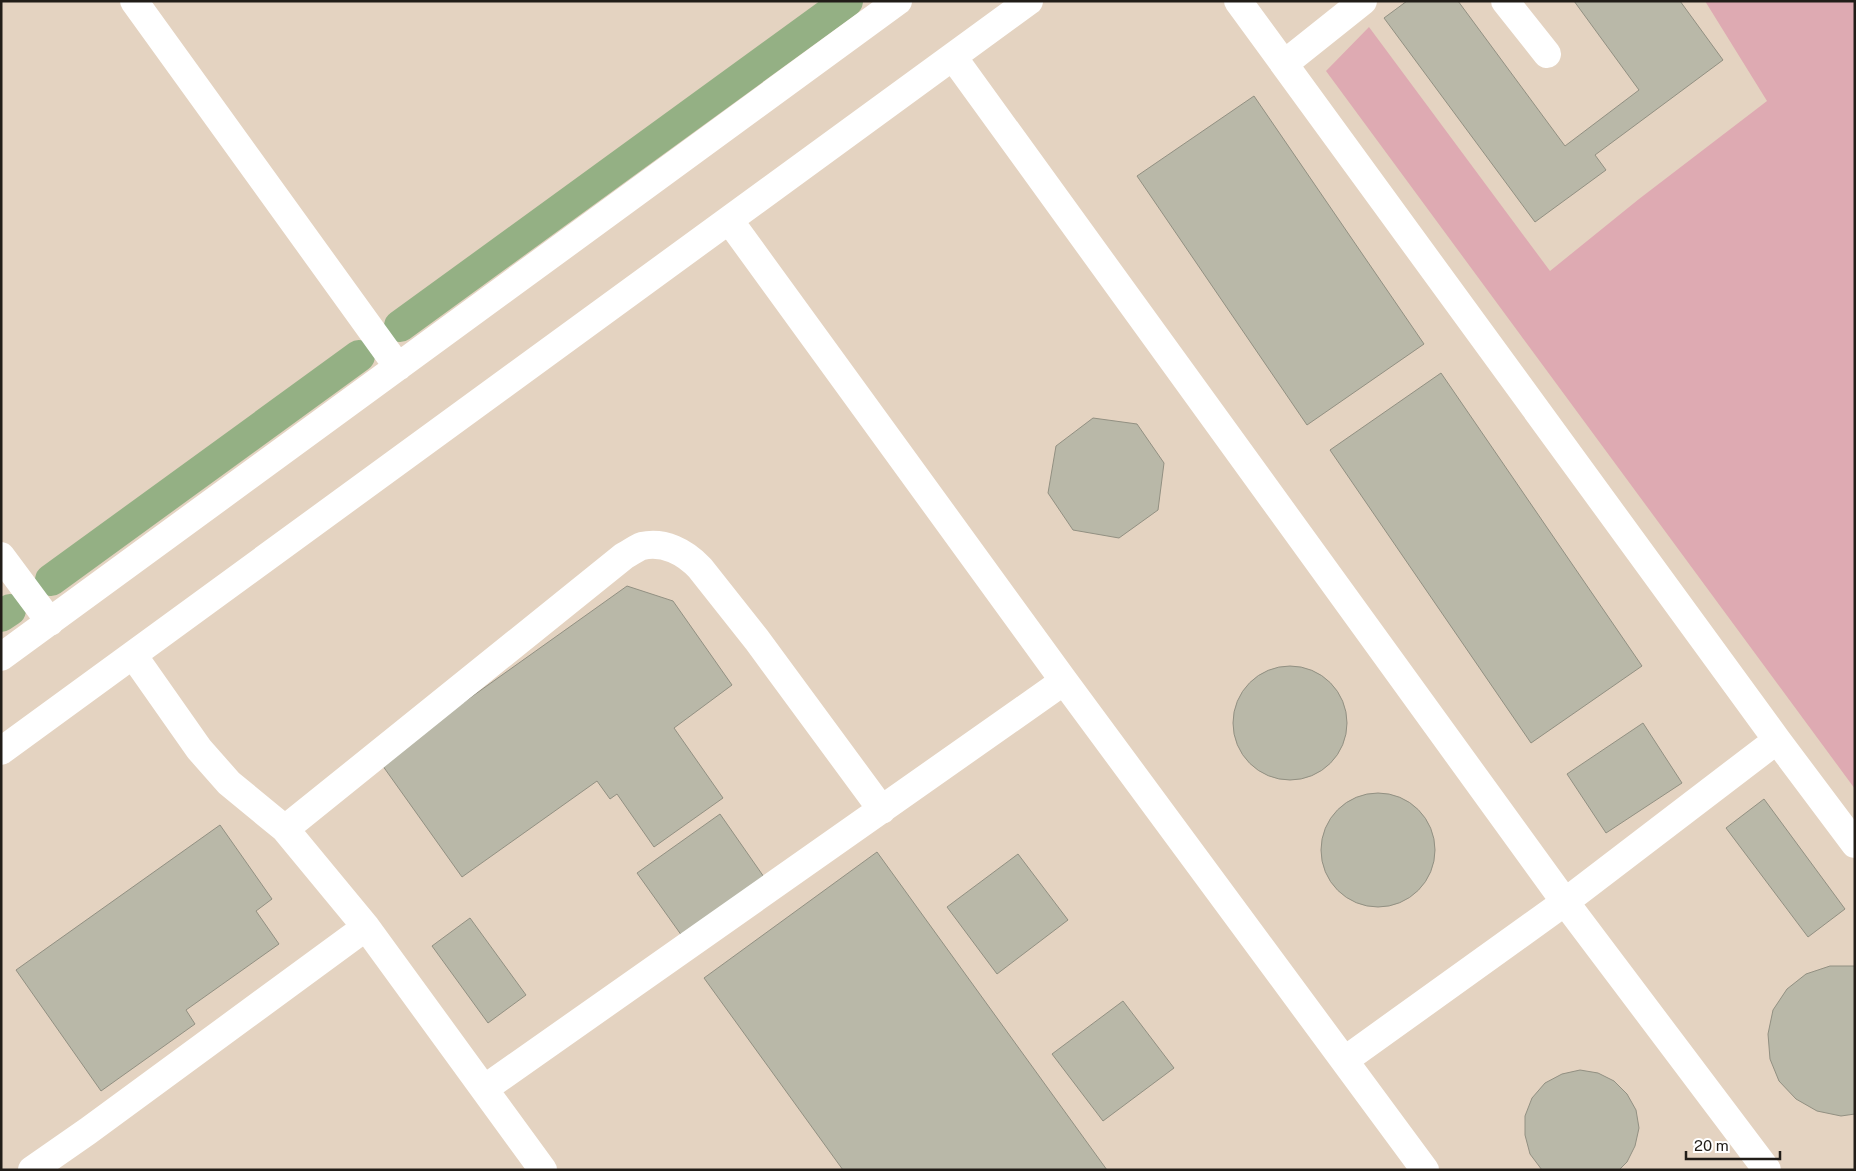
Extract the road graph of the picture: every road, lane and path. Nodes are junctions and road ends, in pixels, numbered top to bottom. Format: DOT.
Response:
graph roads {
  1 [pos="134,1"];
  2 [pos="898,1"];
  3 [pos="1029,1"];
  4 [pos="1238,1"];
  5 [pos="1363,1"];
  6 [pos="1504,1"];
  7 [pos="1547,54"];
  8 [pos="953,57"];
  9 [pos="1284,64"];
  10 [pos="729,220"];
  11 [pos="398,367"];
  12 [pos="1,556"];
  13 [pos="50,622"];
  14 [pos="133,655"];
  15 [pos="1,657"];
  16 [pos="1064,681"];
  17 [pos="1777,740"];
  18 [pos="1,751"];
  19 [pos="882,810"];
  20 [pos="284,829"];
  21 [pos="1855,844"];
  22 [pos="1565,902"];
  23 [pos="366,927"];
  24 [pos="1345,1060"];
  25 [pos="484,1089"];
  26 [pos="32,1170"];
  27 [pos="543,1170"];
  28 [pos="1425,1170"];
  29 [pos="1767,1170"];
  1 -- 11 [label="street"];
  2 -- 11 [label="street"];
  3 -- 8 [label="street"];
  4 -- 9 [label="street"];
  5 -- 9 [label="street"];
  6 -- 7 [label="street"];
  8 -- 10 [label="street"];
  8 -- 22 [label="street"];
  9 -- 17 [label="street"];
  10 -- 14 [label="street"];
  10 -- 16 [label="street"];
  11 -- 13 [label="street"];
  12 -- 13 [label="street"];
  13 -- 15 [label="street"];
  14 -- 18 [label="street"];
  14 -- 20 [label="street"];
  16 -- 19 [label="street"];
  16 -- 24 [label="street"];
  17 -- 21 [label="street"];
  17 -- 22 [label="street"];
  19 -- 20 [label="street"];
  19 -- 25 [label="street"];
  20 -- 23 [label="street"];
  22 -- 24 [label="street"];
  22 -- 29 [label="street"];
  23 -- 25 [label="street"];
  23 -- 26 [label="street"];
  24 -- 28 [label="street"];
  25 -- 27 [label="street"];
}
